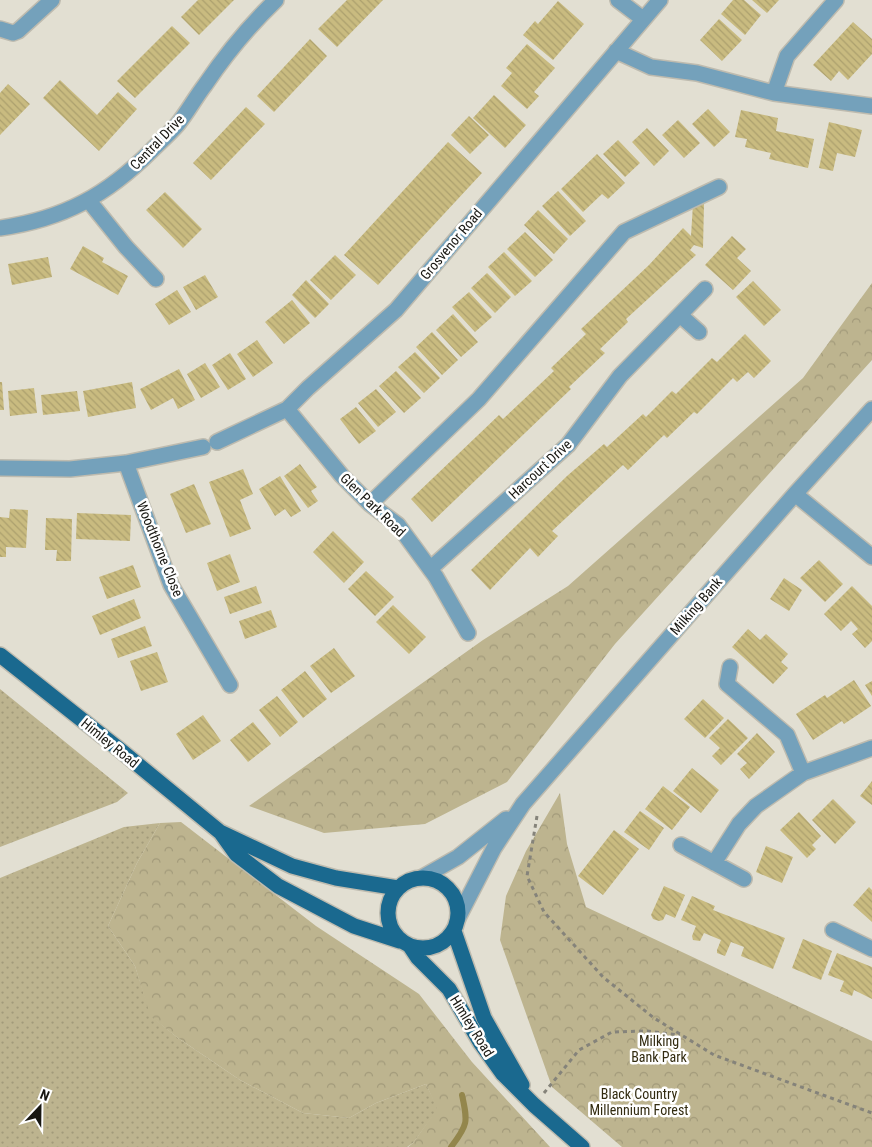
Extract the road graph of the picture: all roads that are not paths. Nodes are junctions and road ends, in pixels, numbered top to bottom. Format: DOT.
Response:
graph roads {
  1 [pos="52,0"];
  2 [pos="276,0"];
  3 [pos="618,0"];
  4 [pos="660,0"];
  5 [pos="836,0"];
  6 [pos="642,19"];
  7 [pos="0,29"];
  8 [pos="616,51"];
  9 [pos="774,93"];
  10 [pos="872,106"];
  11 [pos="719,188"];
  12 [pos="89,201"];
  13 [pos="0,228"];
  14 [pos="156,279"];
  15 [pos="705,289"];
  16 [pos="680,314"];
  17 [pos="699,332"];
  18 [pos="287,409"];
  19 [pos="872,409"];
  20 [pos="126,463"];
  21 [pos="0,468"];
  22 [pos="795,494"];
  23 [pos="370,504"];
  24 [pos="872,557"];
  25 [pos="430,568"];
  26 [pos="468,633"];
  27 [pos="0,655"];
  28 [pos="730,667"];
  29 [pos="230,685"];
  30 [pos="872,748"];
  31 [pos="803,773"];
  32 [pos="522,804"];
  33 [pos="220,832"];
  34 [pos="681,846"];
  35 [pos="714,863"];
  36 [pos="421,878"];
  37 [pos="744,879"];
  38 [pos="398,888"];
  39 [pos="456,925"];
  40 [pos="833,930"];
  41 [pos="405,944"];
  42 [pos="872,949"];
  43 [pos="534,1105"];
  44 [pos="582,1147"];
  1 -- 7 [label="street"];
  2 -- 12 [label="street, Central Drive"];
  3 -- 6 [label="street"];
  4 -- 6 [label="street, Grosvenor Road"];
  5 -- 9 [label="street"];
  6 -- 8 [label="street, Grosvenor Road"];
  8 -- 9 [label="street"];
  8 -- 18 [label="street, Grosvenor Road"];
  9 -- 10 [label="street"];
  11 -- 23 [label="street"];
  12 -- 13 [label="street, Central Drive"];
  12 -- 14 [label="street"];
  15 -- 16 [label="street, Harcourt Drive"];
  16 -- 17 [label="street"];
  16 -- 25 [label="street, Harcourt Drive"];
  18 -- 20 [label="street, Grosvenor Road"];
  18 -- 23 [label="street, Glen Park Road"];
  19 -- 22 [label="street, Milking Bank"];
  20 -- 21 [label="street, Grosvenor Road"];
  20 -- 29 [label="street, Woodthorne Close"];
  22 -- 24 [label="street"];
  22 -- 32 [label="street, Milking Bank"];
  23 -- 25 [label="street, Glen Park Road"];
  25 -- 26 [label="street, Glen Park Road"];
  27 -- 33 [label="main road, Himley Road"];
  28 -- 31 [label="street"];
  30 -- 31 [label="street"];
  31 -- 35 [label="street"];
  32 -- 36 [label="street, Milking Bank"];
  32 -- 39 [label="street, Milking Bank"];
  33 -- 38 [label="main road, Himley Road"];
  33 -- 41 [label="main road, Himley Road"];
  34 -- 35 [label="street"];
  35 -- 37 [label="street"];
  36 -- 38 [label="main road"];
  36 -- 39 [label="main road"];
  38 -- 41 [label="main road"];
  39 -- 41 [label="main road"];
  39 -- 43 [label="main road, Himley Road"];
  40 -- 42 [label="street"];
  41 -- 43 [label="main road, Himley Road"];
  43 -- 44 [label="main road, Himley Road"];
}
